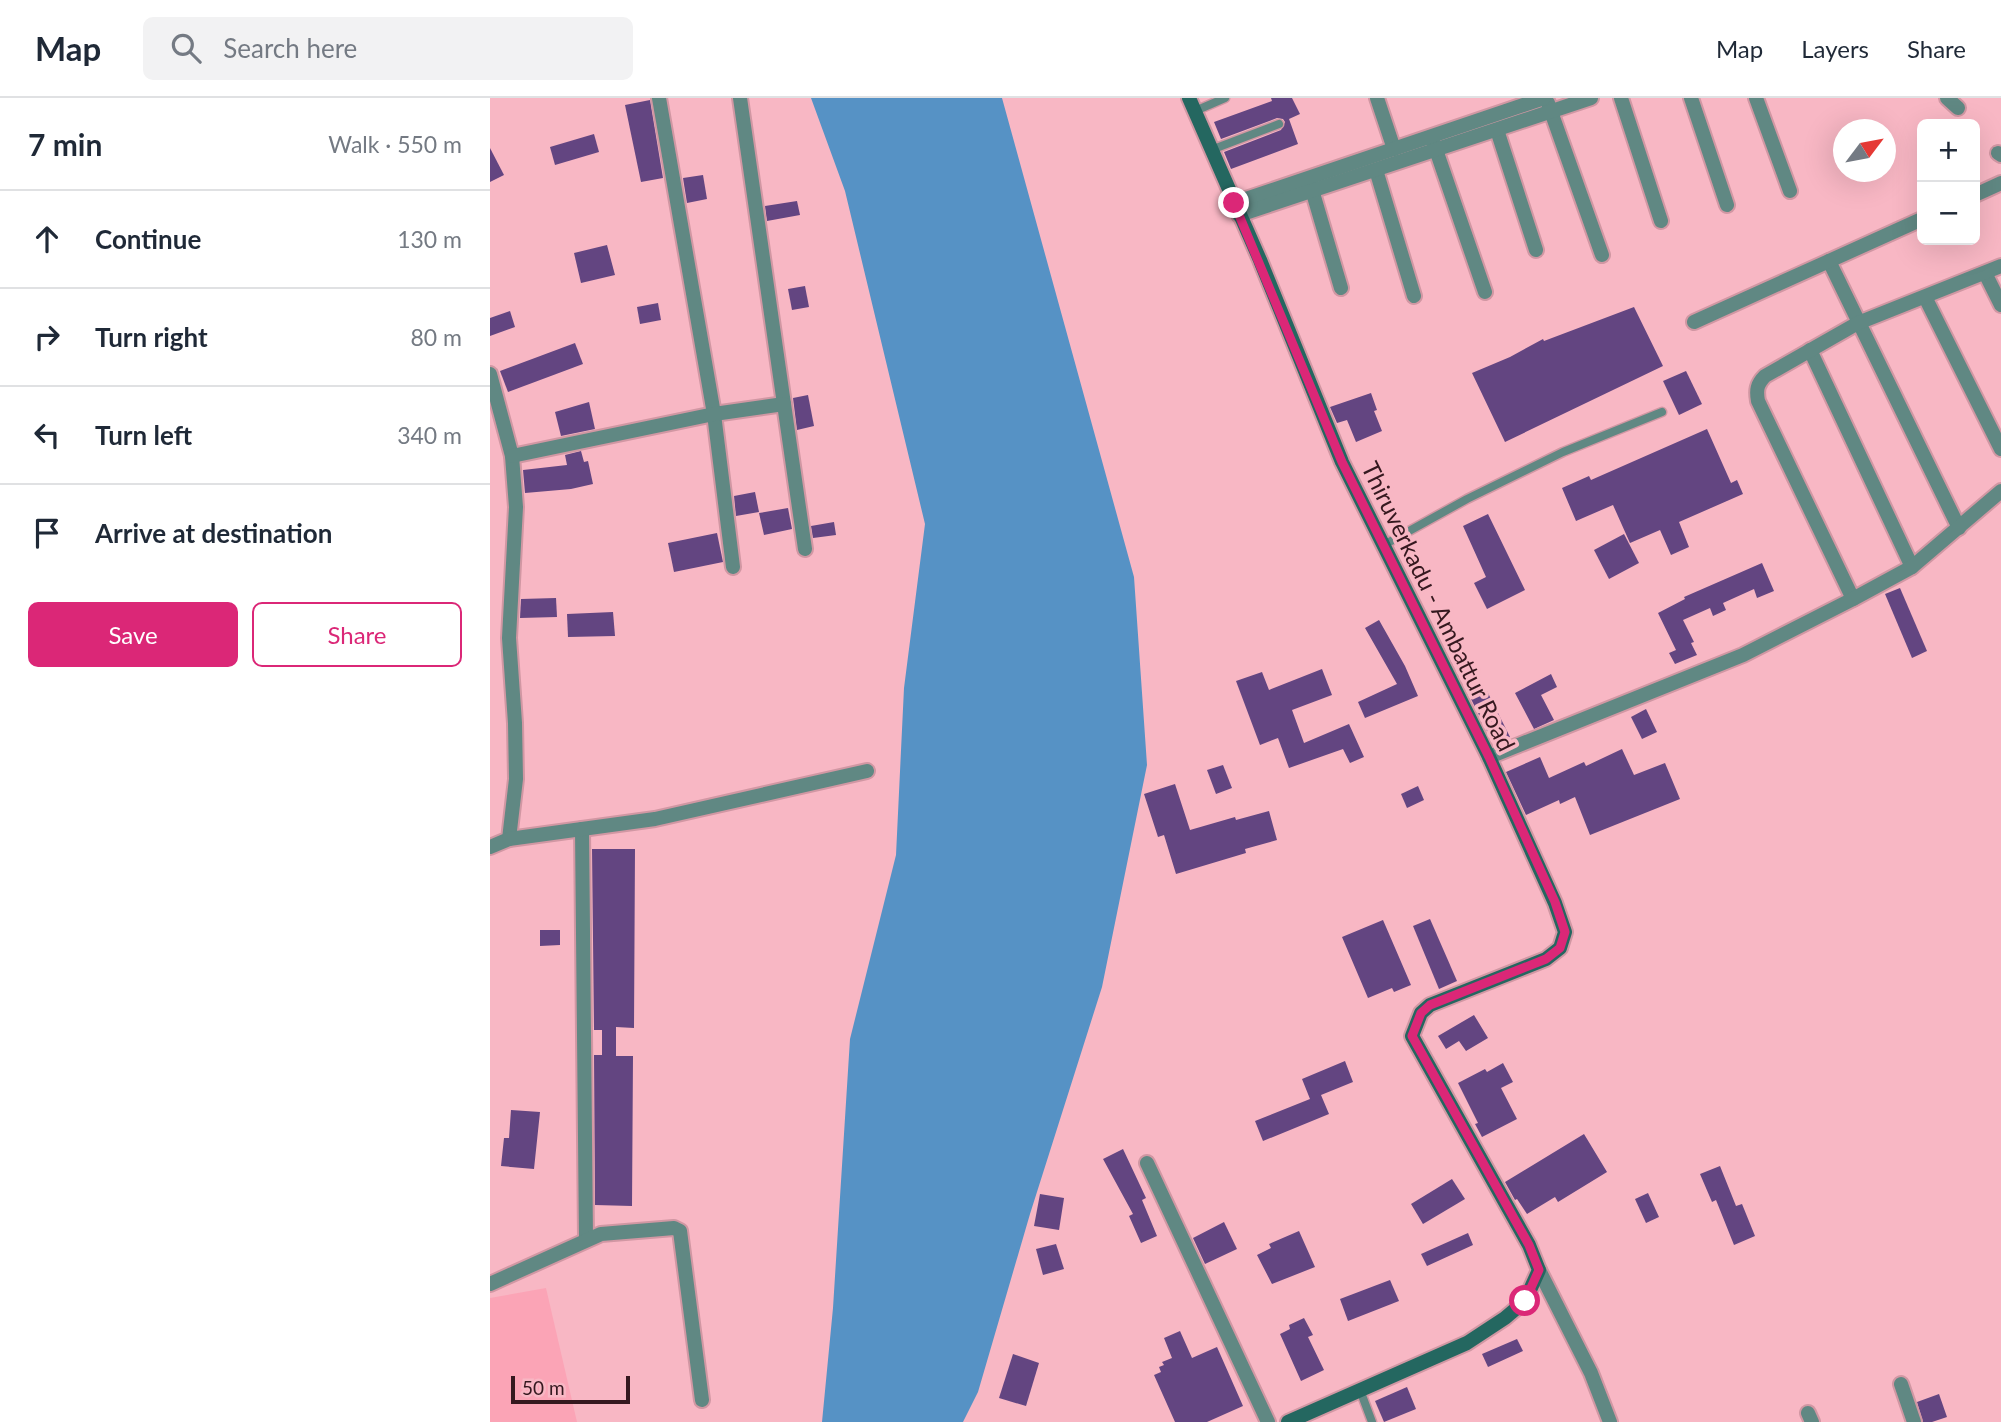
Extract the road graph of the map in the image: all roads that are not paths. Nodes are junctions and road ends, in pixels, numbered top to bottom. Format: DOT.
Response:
graph roads {
  1 [pos="659,98"];
  2 [pos="740,98"];
  3 [pos="1224,98"];
  4 [pos="1377,98"];
  5 [pos="1591,98"];
  6 [pos="1621,98"];
  7 [pos="1691,98"];
  8 [pos="1756,98"];
  9 [pos="1547,102"];
  10 [pos="1192,104"];
  11 [pos="1279,124"];
  12 [pos="1497,130"];
  13 [pos="1434,143"];
  14 [pos="1394,149"];
  15 [pos="1211,150"];
  16 [pos="1376,170"];
  17 [pos="2001,183"];
  18 [pos="1310,185"];
  19 [pos="1790,191"];
  20 [pos="1980,193"];
  21 [pos="1727,205"];
  22 [pos="1237,209"];
  23 [pos="1661,221"];
  24 [pos="1917,221"];
  25 [pos="1536,250"];
  26 [pos="1602,255"];
  27 [pos="1829,261"];
  28 [pos="2001,266"];
  29 [pos="1986,273"];
  30 [pos="1341,288"];
  31 [pos="1485,292"];
  32 [pos="1414,296"];
  33 [pos="1926,297"];
  34 [pos="2001,305"];
  35 [pos="1694,322"];
  36 [pos="1858,323"];
  37 [pos="1810,350"];
  38 [pos="490,374"];
  39 [pos="784,404"];
  40 [pos="1662,412"];
  41 [pos="714,414"];
  42 [pos="2001,449"];
  43 [pos="512,456"];
  44 [pos="2001,491"];
  45 [pos="1959,528"];
  46 [pos="1382,546"];
  47 [pos="805,549"];
  48 [pos="733,567"];
  49 [pos="1912,567"];
  50 [pos="1853,599"];
  51 [pos="1489,757"];
  52 [pos="867,771"];
  53 [pos="582,829"];
  54 [pos="509,839"];
  55 [pos="490,847"];
  56 [pos="1147,1163"];
  57 [pos="586,1239"];
  58 [pos="1539,1270"];
  59 [pos="490,1284"];
  60 [pos="1901,1384"];
  61 [pos="1360,1390"];
  62 [pos="702,1400"];
  63 [pos="1268,1422"];
  64 [pos="1287,1422"];
  65 [pos="1373,1422"];
  66 [pos="1610,1422"];
  67 [pos="1914,1422"];
  1 -- 41 [label="street"];
  2 -- 39 [label="street"];
  3 -- 10 [label="lane"];
  4 -- 14 [label="street"];
  5 -- 9 [label="street"];
  6 -- 23 [label="street"];
  7 -- 21 [label="street"];
  8 -- 19 [label="street"];
  9 -- 12 [label="street"];
  9 -- 13 [label="street"];
  9 -- 26 [label="street"];
  10 -- 15 [label="main road, Thiruverkadu - Ambattur Road"];
  11 -- 15 [label="lane"];
  12 -- 13 [label="street"];
  12 -- 25 [label="street"];
  13 -- 14 [label="street"];
  13 -- 16 [label="street"];
  13 -- 31 [label="street"];
  14 -- 18 [label="street"];
  15 -- 22 [label="main road, Thiruverkadu - Ambattur Road"];
  16 -- 18 [label="street"];
  16 -- 32 [label="street"];
  17 -- 20 [label="street"];
  18 -- 22 [label="street"];
  18 -- 30 [label="street"];
  22 -- 46 [label="main road, Thiruverkadu - Ambattur Road"];
  24 -- 27 [label="street"];
  27 -- 35 [label="street"];
  27 -- 36 [label="street"];
  28 -- 29 [label="street"];
  29 -- 33 [label="street"];
  29 -- 34 [label="street"];
  33 -- 36 [label="street"];
  33 -- 42 [label="street"];
  36 -- 37 [label="street"];
  36 -- 45 [label="street"];
  37 -- 49 [label="street"];
  37 -- 50 [label="street"];
  38 -- 43 [label="street"];
  39 -- 41 [label="street"];
  39 -- 47 [label="street"];
  40 -- 46 [label="lane"];
  41 -- 43 [label="street"];
  41 -- 48 [label="street"];
  43 -- 54 [label="street"];
  44 -- 45 [label="street"];
  45 -- 49 [label="street"];
  46 -- 51 [label="main road, Thiruverkadu - Ambattur Road"];
  49 -- 50 [label="street"];
  50 -- 51 [label="street"];
  51 -- 58 [label="main road, Thiruverkadu - Ambattur Road"];
  52 -- 53 [label="street"];
  53 -- 54 [label="street"];
  53 -- 57 [label="street"];
  54 -- 55 [label="street"];
  56 -- 63 [label="street"];
  57 -- 59 [label="street"];
  57 -- 62 [label="street"];
  58 -- 61 [label="main road"];
  58 -- 66 [label="street"];
  60 -- 67 [label="street"];
  61 -- 64 [label="main road"];
  61 -- 65 [label="lane"];
}
